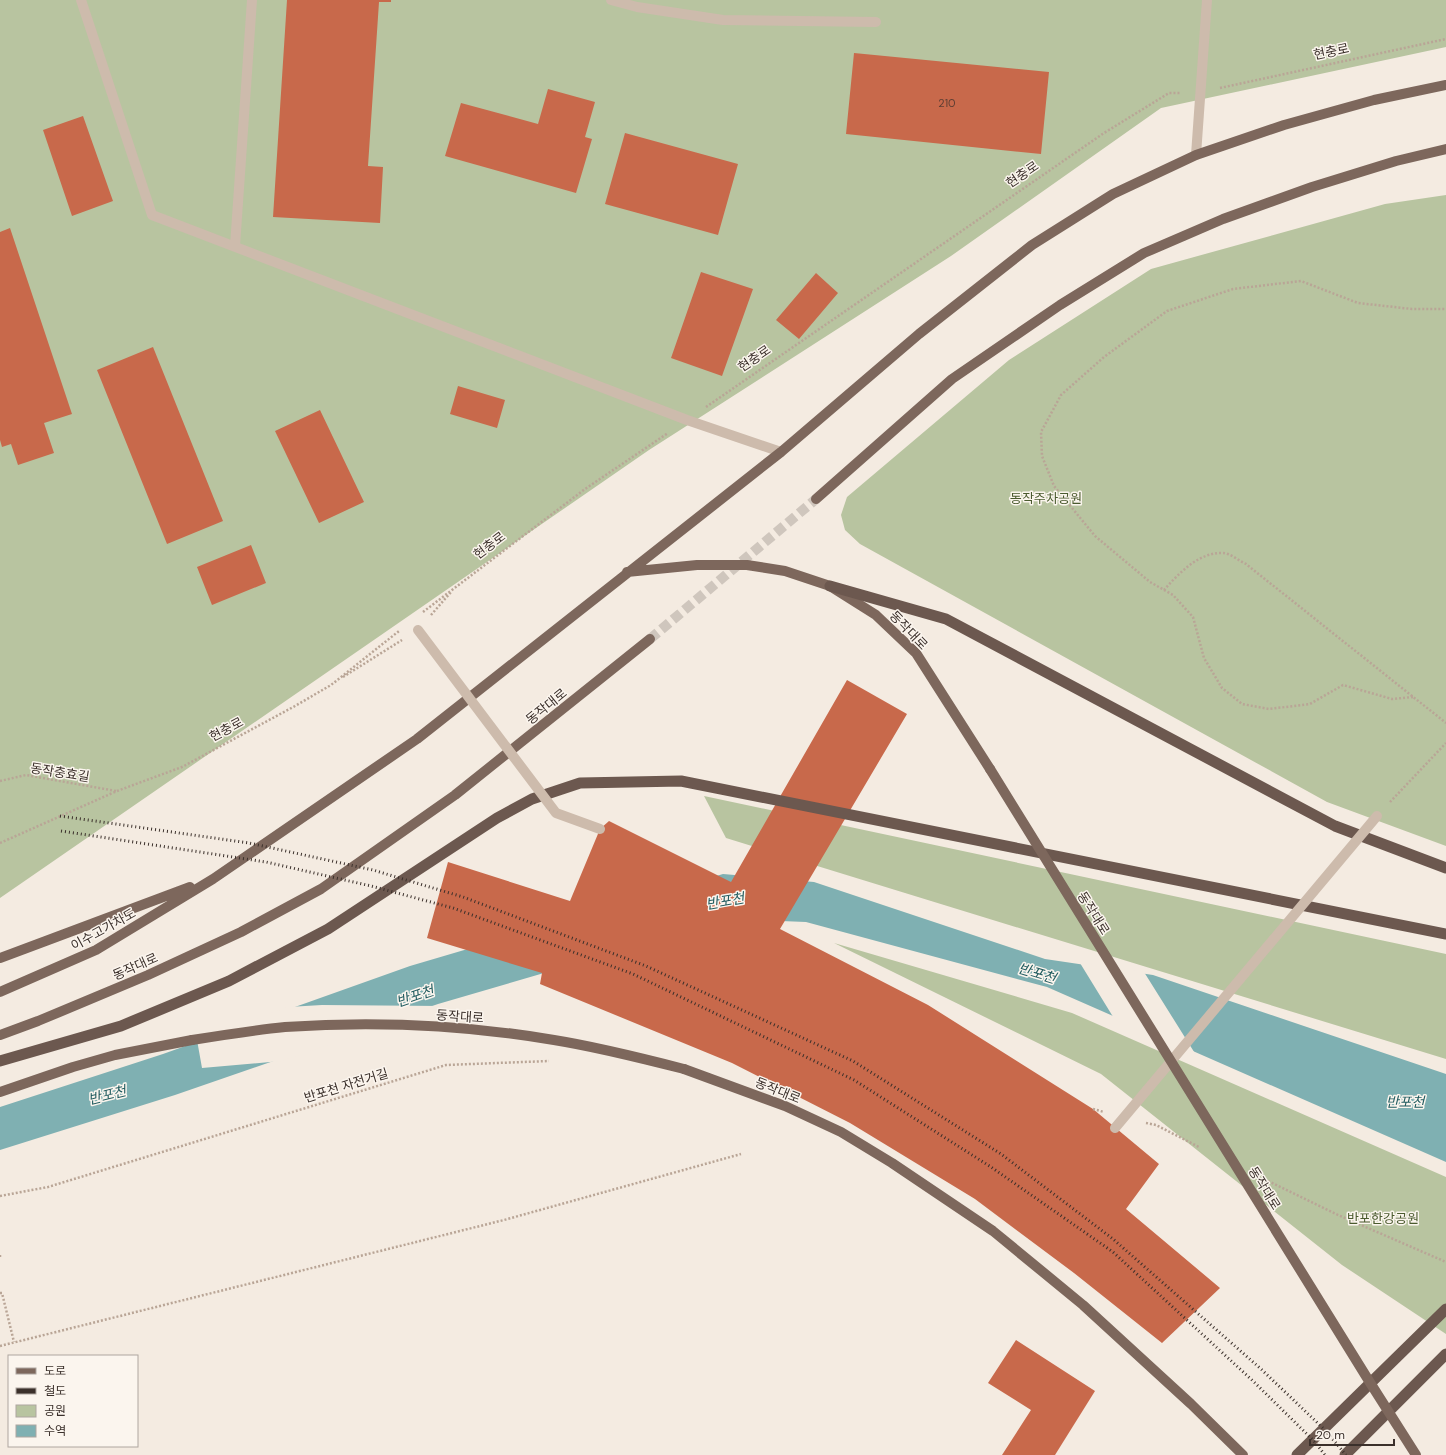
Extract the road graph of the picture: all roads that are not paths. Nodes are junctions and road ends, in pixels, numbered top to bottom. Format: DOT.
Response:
graph roads {
  1 [pos="81,0"];
  2 [pos="252,0"];
  3 [pos="611,0"];
  4 [pos="1207,0"];
  5 [pos="876,22"];
  6 [pos="1446,85"];
  7 [pos="1446,149"];
  8 [pos="1196,155"];
  9 [pos="236,246"];
  10 [pos="781,452"];
  11 [pos="816,499"];
  12 [pos="627,572"];
  13 [pos="830,586"];
  14 [pos="418,630"];
  15 [pos="650,639"];
  16 [pos="1377,816"];
  17 [pos="600,829"];
  18 [pos="1446,868"];
  19 [pos="213,879"];
  20 [pos="1446,934"];
  21 [pos="0,958"];
  22 [pos="0,992"];
  23 [pos="38,1022"];
  24 [pos="0,1035"];
  25 [pos="0,1042"];
  26 [pos="0,1062"];
  27 [pos="0,1092"];
  28 [pos="1115,1128"];
  29 [pos="1446,1309"];
  30 [pos="1446,1354"];
  31 [pos="1243,1455"];
  32 [pos="1297,1455"];
  33 [pos="1344,1455"];
  34 [pos="1416,1455"];
  1 -- 9 [label="street"];
  2 -- 9 [label="street"];
  3 -- 5 [label="street"];
  4 -- 8 [label="street"];
  6 -- 8 [label="main road"];
  7 -- 11 [label="main road"];
  8 -- 10 [label="main road"];
  9 -- 10 [label="street"];
  10 -- 12 [label="main road"];
  12 -- 13 [label="main road, 동작대로"];
  12 -- 19 [label="main road"];
  13 -- 18 [label="highway"];
  13 -- 34 [label="main road, 동작대로, bridge"];
  14 -- 17 [label="street, bridge"];
  15 -- 23 [label="main road, 동작대로"];
  16 -- 28 [label="street, bridge"];
  19 -- 21 [label="main road"];
  19 -- 22 [label="main road, 이수고가차도"];
  20 -- 26 [label="highway"];
  23 -- 24 [label="main road"];
  23 -- 25 [label="main road"];
  27 -- 31 [label="main road, 동작대로, bridge"];
  29 -- 32 [label="highway"];
  30 -- 33 [label="highway"];
}
